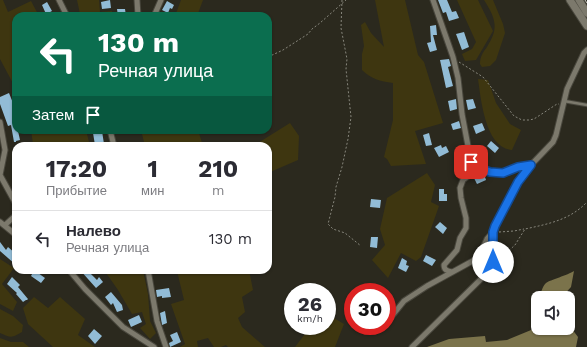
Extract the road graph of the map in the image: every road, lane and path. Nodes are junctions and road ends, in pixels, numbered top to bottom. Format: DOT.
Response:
graph roads {
  1 [pos="59,0"];
  2 [pos="137,0"];
  3 [pos="161,0"];
  4 [pos="342,0"];
  5 [pos="346,0"];
  6 [pos="433,0"];
  7 [pos="570,0"];
  8 [pos="579,0"];
  9 [pos="342,3"];
  10 [pos="65,12"];
  11 [pos="138,12"];
  12 [pos="156,12"];
  13 [pos="587,13"];
  14 [pos="587,26"];
  15 [pos="587,50"];
  16 [pos="272,54"];
  17 [pos="453,57"];
  18 [pos="564,102"];
  19 [pos="587,105"];
  20 [pos="0,122"];
  21 [pos="531,165"];
  22 [pos="477,167"];
  23 [pos="12,198"];
  24 [pos="587,202"];
  25 [pos="12,218"];
  26 [pos="3,224"];
  27 [pos="525,229"];
  28 [pos="12,232"];
  29 [pos="493,232"];
  30 [pos="361,246"];
  31 [pos="503,256"];
  32 [pos="452,272"];
  33 [pos="72,274"];
  34 [pos="149,274"];
  35 [pos="396,311"];
  36 [pos="154,347"];
  37 [pos="166,347"];
  38 [pos="412,347"];
  1 -- 10 [label="street"];
  2 -- 11 [label="street"];
  3 -- 12 [label="street"];
  4 -- 9 [label="path"];
  5 -- 9 [label="path"];
  6 -- 17 [label="street"];
  7 -- 14 [label="main road"];
  8 -- 13 [label="main road"];
  9 -- 16 [label="path"];
  9 -- 30 [label="path"];
  15 -- 18 [label="street"];
  17 -- 18 [label="path"];
  17 -- 22 [label="street"];
  18 -- 19 [label="lane"];
  18 -- 21 [label="street"];
  20 -- 23 [label="street"];
  21 -- 22 [label="street"];
  21 -- 29 [label="street"];
  22 -- 32 [label="street"];
  24 -- 27 [label="path"];
  25 -- 26 [label="street"];
  26 -- 28 [label="street"];
  27 -- 29 [label="path"];
  27 -- 31 [label="path"];
  29 -- 32 [label="street"];
  29 -- 38 [label="street"];
  32 -- 35 [label="street"];
  33 -- 36 [label="street"];
  34 -- 37 [label="street"];
}
